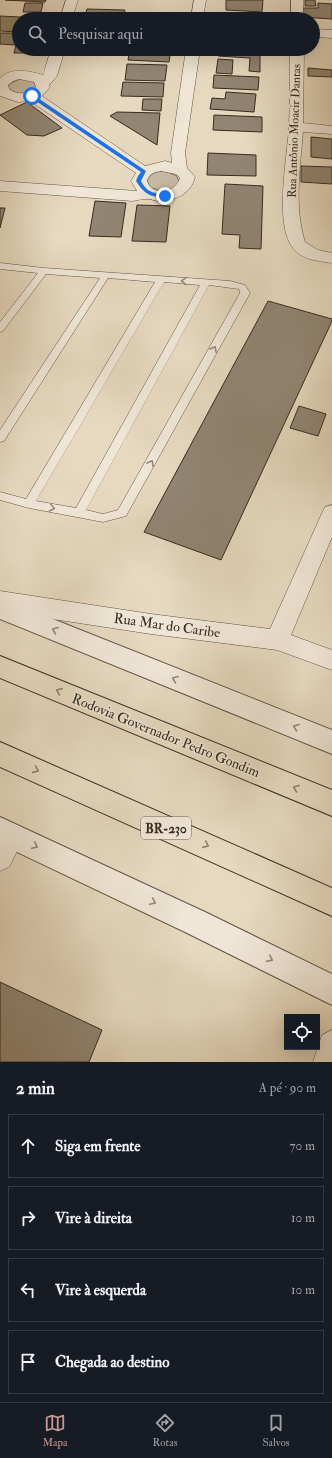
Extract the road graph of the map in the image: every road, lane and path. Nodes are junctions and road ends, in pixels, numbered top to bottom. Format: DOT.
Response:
graph roads {
  1 [pos="72,0"];
  2 [pos="200,0"];
  3 [pos="297,0"];
  4 [pos="68,12"];
  5 [pos="198,12"];
  6 [pos="297,12"];
  7 [pos="320,33"];
  8 [pos="332,34"];
  9 [pos="56,56"];
  10 [pos="192,56"];
  11 [pos="297,56"];
  12 [pos="39,80"];
  13 [pos="6,84"];
  14 [pos="32,96"];
  15 [pos="296,127"];
  16 [pos="332,130"];
  17 [pos="172,168"];
  18 [pos="145,184"];
  19 [pos="0,186"];
  20 [pos="332,258"];
  21 [pos="0,266"];
  22 [pos="44,271"];
  23 [pos="106,275"];
  24 [pos="161,279"];
  25 [pos="206,282"];
  26 [pos="0,329"];
  27 [pos="0,438"];
  28 [pos="0,496"];
  29 [pos="29,504"];
  30 [pos="332,513"];
  31 [pos="79,514"];
  32 [pos="0,601"];
  33 [pos="0,608"];
  34 [pos="277,640"];
  35 [pos="332,660"];
  36 [pos="0,667"];
  37 [pos="332,742"];
  38 [pos="0,754"];
  39 [pos="332,803"];
  40 [pos="4,841"];
  41 [pos="332,902"];
  42 [pos="332,990"];
  43 [pos="332,1045"];
  44 [pos="328,1062"];
  1 -- 4 [label="street"];
  2 -- 5 [label="street"];
  3 -- 6 [label="street"];
  7 -- 8 [label="street"];
  9 -- 12 [label="street"];
  10 -- 17 [label="street"];
  11 -- 15 [label="street, Rua Antônio Moacir Dantas"];
  12 -- 13 [label="street"];
  12 -- 14 [label="street"];
  13 -- 14 [label="street"];
  14 -- 18 [label="street"];
  15 -- 16 [label="street"];
  15 -- 20 [label="street, Rua Antônio Moacir Dantas"];
  17 -- 18 [label="street"];
  17 -- 18 [label="street"];
  18 -- 19 [label="street"];
  21 -- 22 [label="lane"];
  22 -- 23 [label="lane"];
  22 -- 26 [label="lane"];
  23 -- 24 [label="lane"];
  23 -- 27 [label="lane"];
  25 -- 24 [label="lane, one-way"];
  24 -- 29 [label="lane"];
  25 -- 31 [label="lane"];
  31 -- 25 [label="lane, one-way"];
  28 -- 29 [label="lane"];
  29 -- 31 [label="lane, one-way"];
  30 -- 34 [label="street"];
  32 -- 34 [label="street, Rua Mar do Caribe"];
  37 -- 33 [label="street, one-way"];
  34 -- 35 [label="street, Rua Mar do Caribe"];
  39 -- 36 [label="highway, Rodovia Governador Pedro Gondim, one-way"];
  38 -- 41 [label="highway, BR-230, one-way"];
  40 -- 42 [label="street, one-way"];
  43 -- 44 [label="street"];
}
